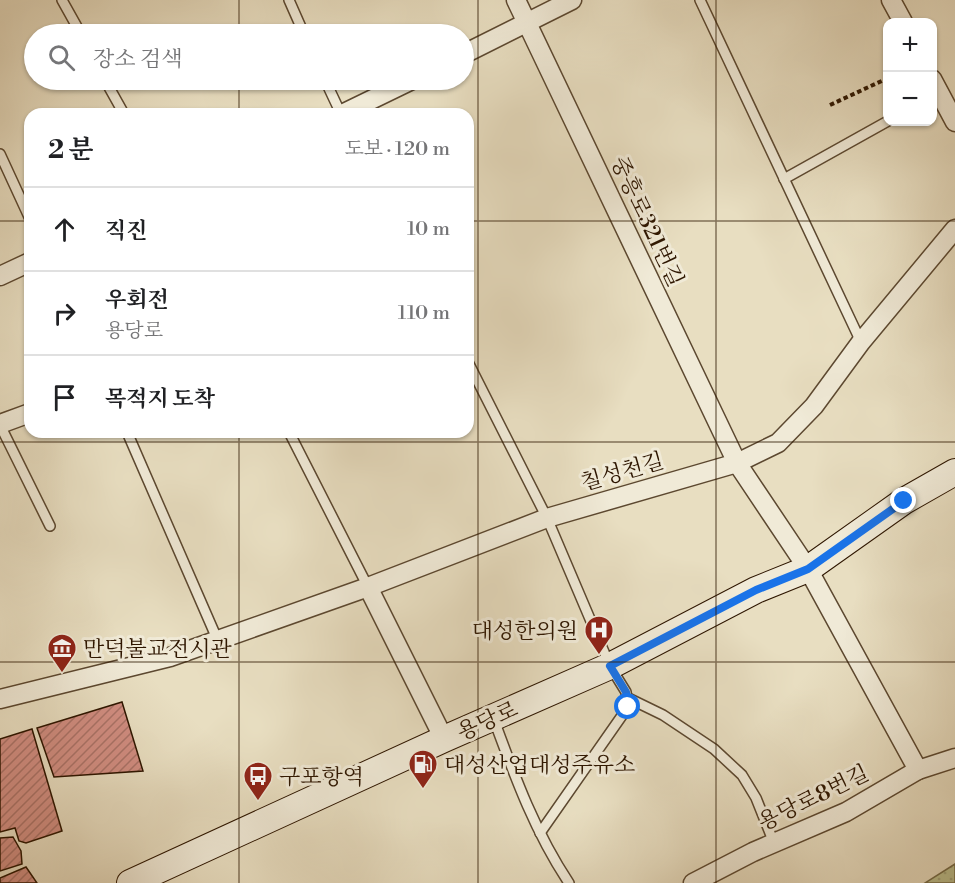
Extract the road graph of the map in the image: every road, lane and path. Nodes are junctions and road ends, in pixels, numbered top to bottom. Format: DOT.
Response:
graph roads {
  1 [pos="62,0"];
  2 [pos="288,0"];
  3 [pos="516,0"];
  4 [pos="572,0"];
  5 [pos="700,0"];
  6 [pos="891,0"];
  7 [pos="901,18"];
  8 [pos="527,23"];
  9 [pos="75,24"];
  10 [pos="299,24"];
  11 [pos="474,49"];
  12 [pos="883,80"];
  13 [pos="111,90"];
  14 [pos="330,90"];
  15 [pos="391,90"];
  16 [pos="937,92"];
  17 [pos="830,105"];
  18 [pos="121,108"];
  19 [pos="338,108"];
  20 [pos="354,108"];
  21 [pos="955,122"];
  22 [pos="883,124"];
  23 [pos="0,154"];
  24 [pos="784,179"];
  25 [pos="24,206"];
  26 [pos="955,229"];
  27 [pos="24,265"];
  28 [pos="0,276"];
  29 [pos="861,342"];
  30 [pos="474,375"];
  31 [pos="24,415"];
  32 [pos="0,424"];
  33 [pos="130,438"];
  34 [pos="291,438"];
  35 [pos="737,463"];
  36 [pos="955,472"];
  37 [pos="548,518"];
  38 [pos="50,526"];
  39 [pos="808,569"];
  40 [pos="368,587"];
  41 [pos="218,641"];
  42 [pos="610,666"];
  43 [pos="626,697"];
  44 [pos="0,699"];
  45 [pos="493,717"];
  46 [pos="444,739"];
  47 [pos="955,758"];
  48 [pos="918,770"];
  49 [pos="540,833"];
  50 [pos="774,843"];
  51 [pos="130,883"];
  52 [pos="569,883"];
  53 [pos="693,883"];
  1 -- 9 [label="lane"];
  2 -- 10 [label="lane"];
  3 -- 8 [label="street, 중흥로321번길"];
  4 -- 8 [label="street"];
  5 -- 24 [label="lane"];
  6 -- 7 [label="street"];
  8 -- 11 [label="street"];
  8 -- 35 [label="street, 중흥로321번길"];
  12 -- 17 [label="path"];
  13 -- 18 [label="lane"];
  14 -- 19 [label="lane"];
  15 -- 20 [label="street"];
  16 -- 21 [label="street"];
  22 -- 24 [label="lane"];
  23 -- 25 [label="lane"];
  24 -- 29 [label="lane"];
  26 -- 29 [label="street, 칠성천길"];
  27 -- 28 [label="street"];
  29 -- 35 [label="street, 칠성천길"];
  30 -- 37 [label="lane"];
  31 -- 32 [label="street"];
  32 -- 38 [label="lane"];
  33 -- 41 [label="lane"];
  34 -- 40 [label="lane"];
  35 -- 37 [label="street, 칠성천길"];
  35 -- 39 [label="street, 중흥로321번길"];
  36 -- 39 [label="main road, 용당로"];
  37 -- 40 [label="street, 칠성천길"];
  37 -- 42 [label="lane"];
  39 -- 42 [label="main road, 용당로"];
  39 -- 48 [label="street"];
  40 -- 41 [label="street, 칠성천길"];
  40 -- 46 [label="street"];
  41 -- 44 [label="street, 칠성천길"];
  42 -- 43 [label="lane"];
  42 -- 45 [label="main road, 용당로"];
  43 -- 49 [label="lane"];
  43 -- 50 [label="lane"];
  45 -- 46 [label="main road, 용당로"];
  45 -- 49 [label="lane"];
  46 -- 51 [label="main road, 용당로"];
  47 -- 48 [label="street, 용당로8번길"];
  48 -- 50 [label="street, 용당로8번길"];
  49 -- 52 [label="lane"];
  50 -- 53 [label="street, 용당로8번길"];
}
